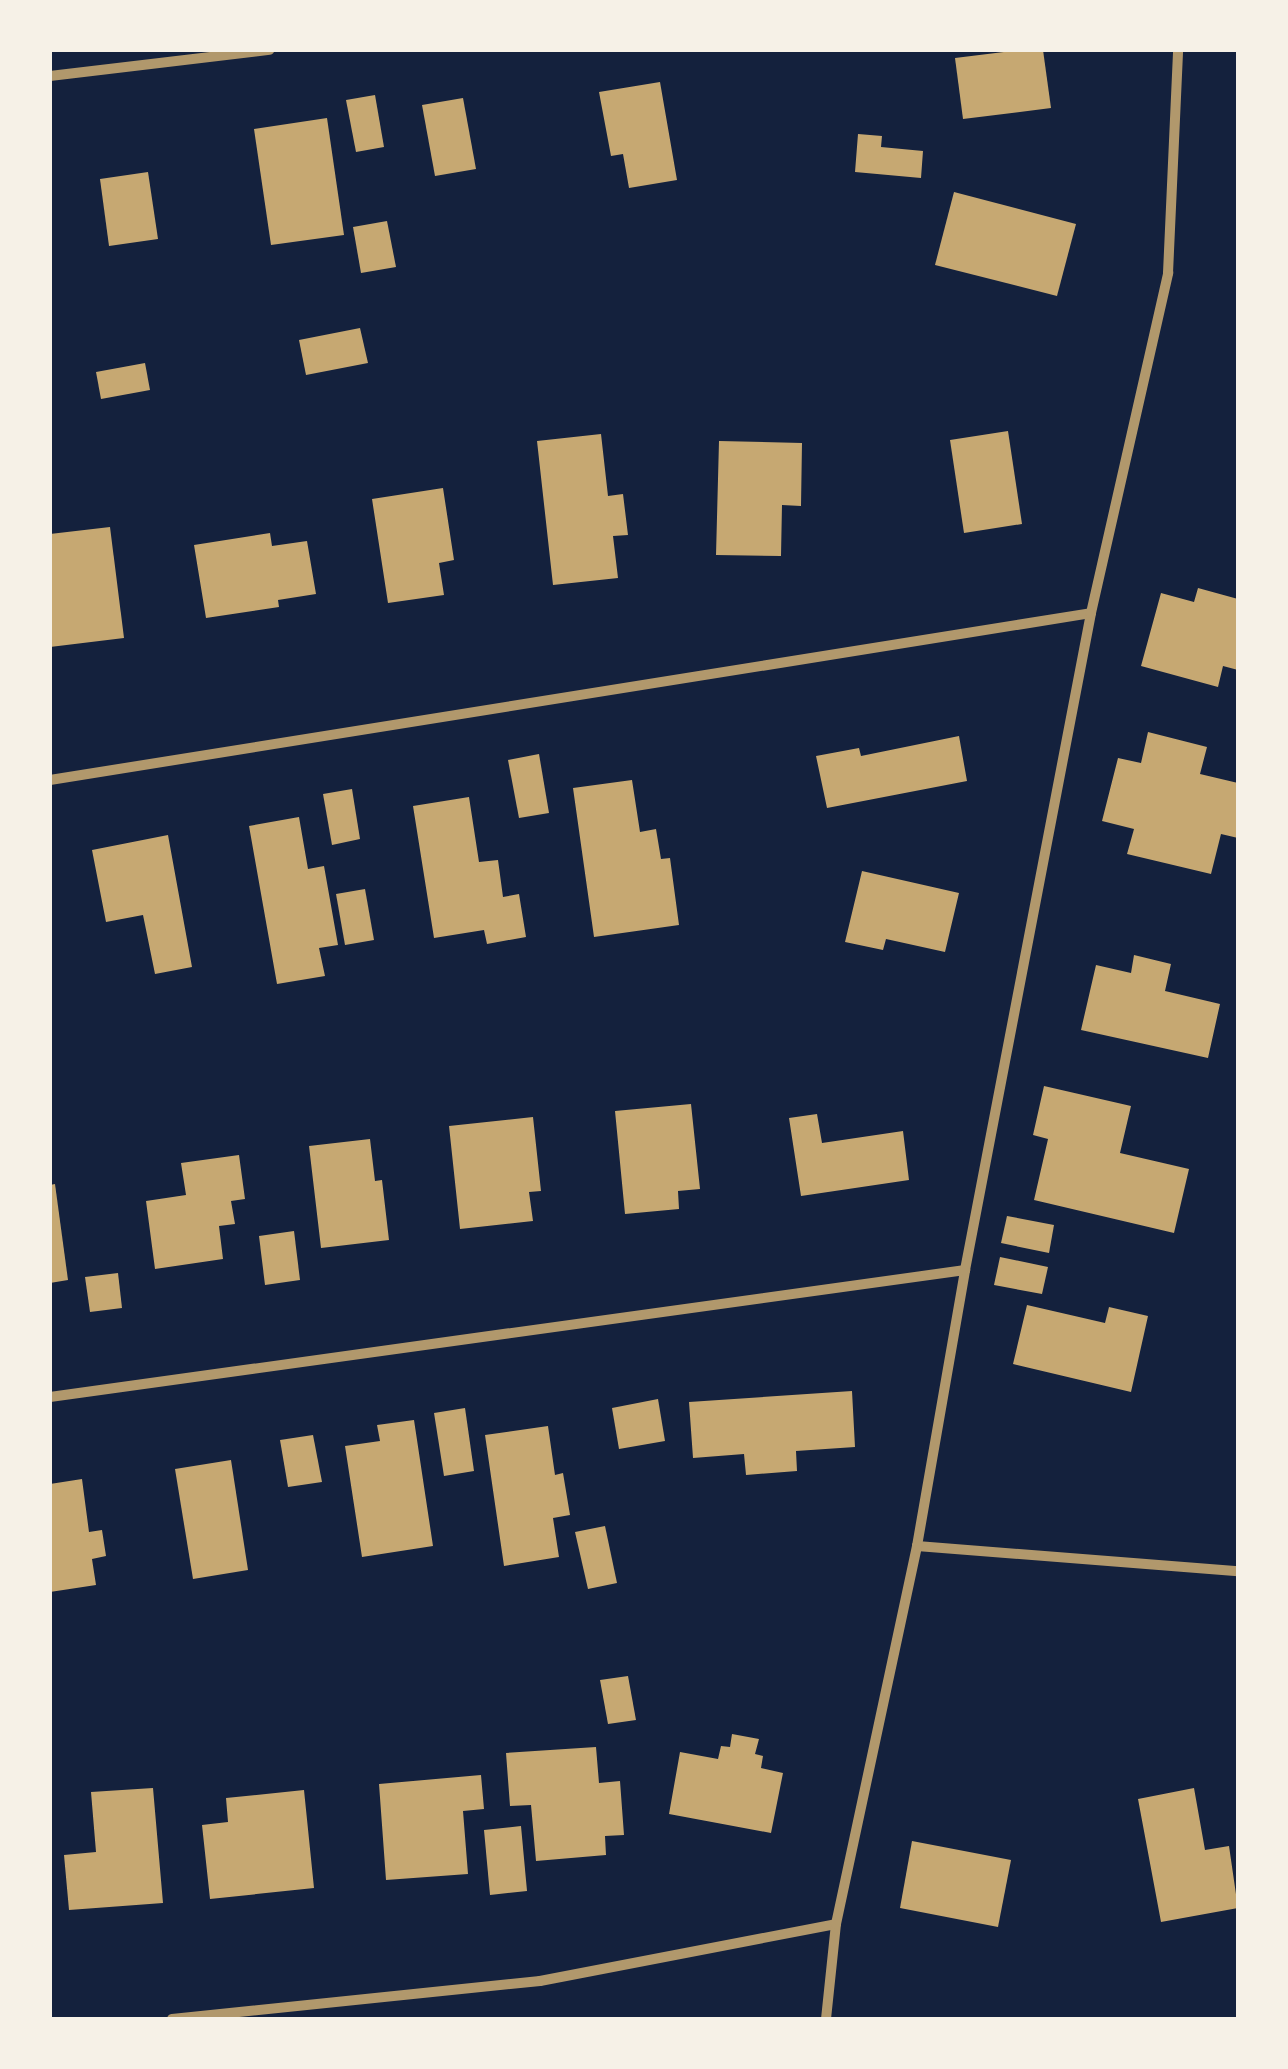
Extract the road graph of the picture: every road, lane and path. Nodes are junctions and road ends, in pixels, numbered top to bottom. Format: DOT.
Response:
graph roads {
  1 [pos="269,50"];
  2 [pos="1178,50"];
  3 [pos="50,76"];
  4 [pos="1091,613"];
  5 [pos="50,780"];
  6 [pos="965,1270"];
  7 [pos="50,1397"];
  8 [pos="917,1546"];
  9 [pos="1238,1571"];
  10 [pos="836,1924"];
  11 [pos="172,2019"];
  12 [pos="826,2019"];
  1 -- 3 [label="street"];
  2 -- 4 [label="street"];
  4 -- 5 [label="street"];
  4 -- 6 [label="street"];
  6 -- 7 [label="street"];
  6 -- 8 [label="street"];
  8 -- 9 [label="street"];
  8 -- 10 [label="street"];
  10 -- 11 [label="street"];
  10 -- 12 [label="street"];
}
